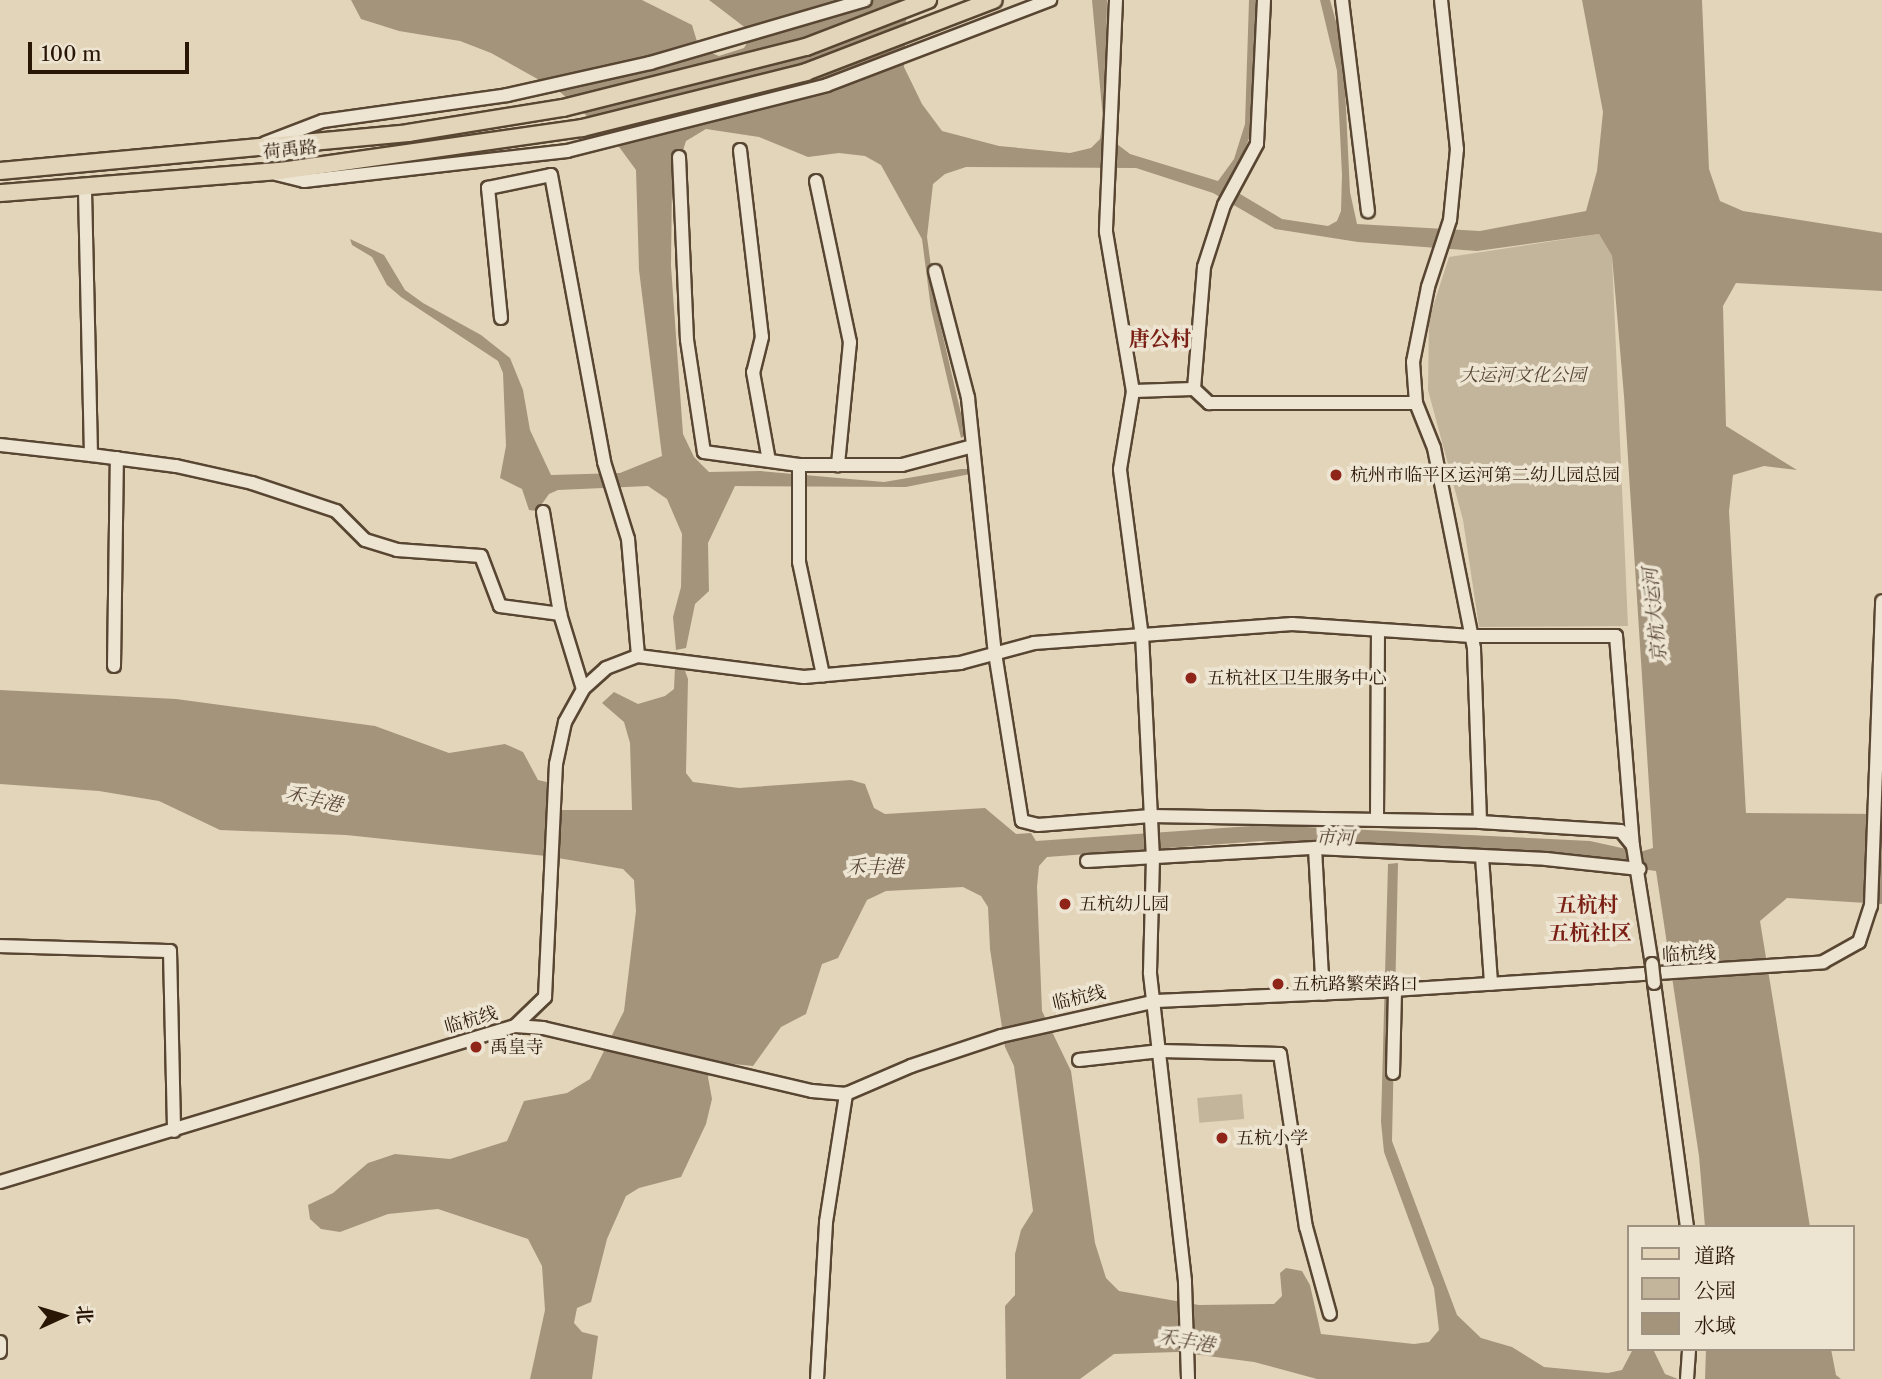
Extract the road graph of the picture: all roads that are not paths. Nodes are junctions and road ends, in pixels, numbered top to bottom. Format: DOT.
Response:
graph roads {
  1 [pos="865,0"];
  2 [pos="928,0"];
  3 [pos="995,0"];
  4 [pos="1050,0"];
  5 [pos="1116,0"];
  6 [pos="1264,0"];
  7 [pos="1342,0"];
  8 [pos="1441,0"];
  9 [pos="252,149"];
  10 [pos="740,150"];
  11 [pos="679,156"];
  12 [pos="0,171"];
  13 [pos="265,172"];
  14 [pos="816,181"];
  15 [pos="85,186"];
  16 [pos="0,193"];
  17 [pos="1368,211"];
  18 [pos="935,271"];
  19 [pos="500,318"];
  20 [pos="1194,389"];
  21 [pos="1133,391"];
  22 [pos="1416,403"];
  23 [pos="0,445"];
  24 [pos="973,446"];
  25 [pos="91,455"];
  26 [pos="117,458"];
  27 [pos="769,461"];
  28 [pos="838,465"];
  29 [pos="799,466"];
  30 [pos="543,512"];
  31 [pos="1882,601"];
  32 [pos="560,614"];
  33 [pos="1881,626"];
  34 [pos="1378,629"];
  35 [pos="1472,636"];
  36 [pos="1142,637"];
  37 [pos="995,653"];
  38 [pos="638,656"];
  39 [pos="114,666"];
  40 [pos="823,676"];
  41 [pos="583,689"];
  42 [pos="1151,816"];
  43 [pos="1377,819"];
  44 [pos="1479,822"];
  45 [pos="1633,846"];
  46 [pos="1315,848"];
  47 [pos="1482,857"];
  48 [pos="1153,858"];
  49 [pos="1087,861"];
  50 [pos="1639,868"];
  51 [pos="0,946"];
  52 [pos="1491,984"];
  53 [pos="1389,991"];
  54 [pos="1323,994"];
  55 [pos="1156,1001"];
  56 [pos="515,1026"];
  57 [pos="1161,1051"];
  58 [pos="1079,1060"];
  59 [pos="1393,1073"];
  60 [pos="846,1094"];
  61 [pos="174,1131"];
  62 [pos="0,1182"];
  63 [pos="1687,1225"];
  64 [pos="1330,1314"];
  65 [pos="0,1342"];
  66 [pos="1689,1351"];
  67 [pos="0,1352"];
  68 [pos="817,1379"];
  69 [pos="1188,1379"];
  70 [pos="1687,1379"];
  1 -- 9 [label="street"];
  2 -- 9 [label="main road, 荷禹路"];
  3 -- 13 [label="main road, 荷禹路"];
  4 -- 13 [label="street"];
  5 -- 21 [label="street"];
  6 -- 20 [label="street"];
  7 -- 17 [label="street"];
  8 -- 22 [label="street"];
  9 -- 12 [label="main road, 荷禹路"];
  10 -- 27 [label="street"];
  11 -- 27 [label="street"];
  13 -- 15 [label="main road, 荷禹路"];
  14 -- 28 [label="street"];
  15 -- 16 [label="main road, 荷禹路"];
  15 -- 25 [label="street"];
  18 -- 24 [label="street"];
  19 -- 38 [label="street"];
  20 -- 21 [label="street"];
  20 -- 22 [label="street"];
  21 -- 36 [label="street"];
  22 -- 35 [label="street"];
  23 -- 25 [label="street"];
  24 -- 28 [label="street"];
  24 -- 37 [label="street"];
  25 -- 26 [label="street"];
  26 -- 32 [label="street"];
  26 -- 39 [label="street"];
  27 -- 29 [label="street"];
  28 -- 29 [label="street"];
  29 -- 40 [label="street"];
  30 -- 32 [label="street"];
  31 -- 33 [label="street, 临杭线"];
  32 -- 41 [label="street"];
  33 -- 52 [label="street, 临杭线"];
  34 -- 35 [label="street"];
  34 -- 36 [label="street"];
  34 -- 43 [label="street"];
  35 -- 44 [label="street"];
  35 -- 45 [label="street"];
  36 -- 37 [label="street"];
  36 -- 42 [label="street"];
  37 -- 40 [label="street"];
  37 -- 42 [label="street"];
  38 -- 40 [label="street"];
  38 -- 41 [label="street"];
  41 -- 56 [label="street"];
  42 -- 43 [label="street"];
  42 -- 48 [label="street"];
  43 -- 44 [label="street"];
  44 -- 45 [label="street"];
  45 -- 50 [label="street"];
  46 -- 47 [label="street"];
  46 -- 48 [label="street"];
  46 -- 54 [label="street"];
  47 -- 50 [label="street"];
  47 -- 52 [label="street"];
  48 -- 49 [label="street"];
  48 -- 55 [label="street"];
  50 -- 63 [label="street, bridge"];
  51 -- 61 [label="street"];
  52 -- 53 [label="street, 临杭线"];
  53 -- 54 [label="street, 临杭线"];
  53 -- 59 [label="street"];
  54 -- 55 [label="street, 临杭线"];
  55 -- 57 [label="street"];
  55 -- 60 [label="street, 临杭线"];
  56 -- 60 [label="street, 临杭线"];
  56 -- 61 [label="street, 临杭线"];
  57 -- 58 [label="street"];
  57 -- 64 [label="street"];
  57 -- 69 [label="street"];
  60 -- 68 [label="street"];
  61 -- 62 [label="street, 临杭线"];
  65 -- 67 [label="street"];
  66 -- 70 [label="street"];
}
